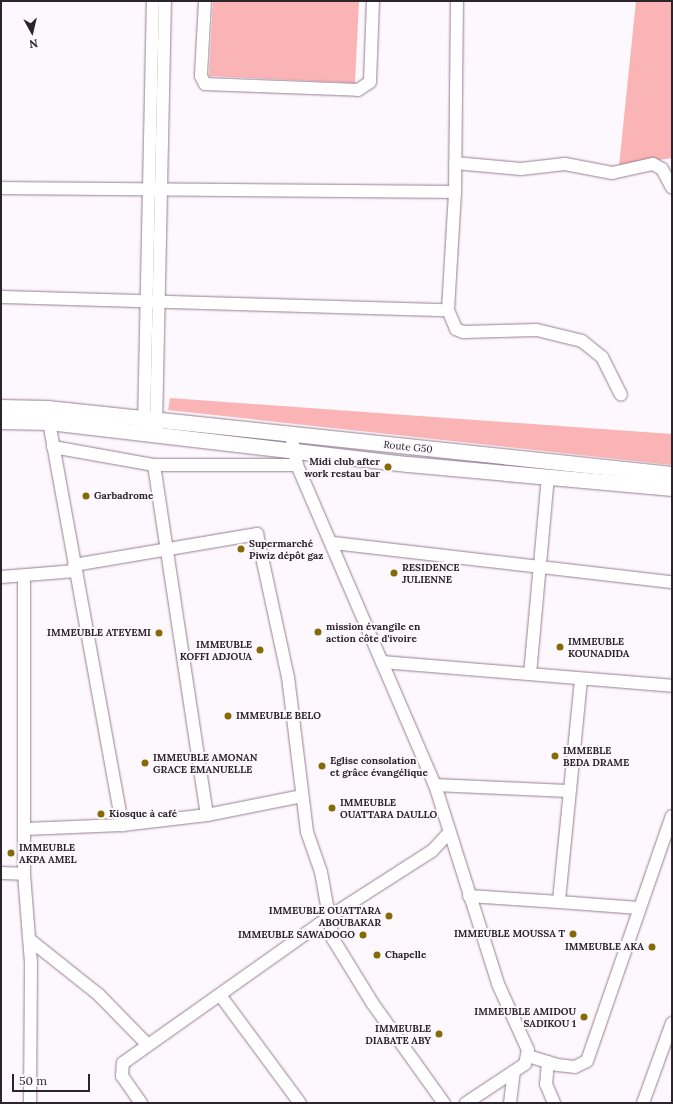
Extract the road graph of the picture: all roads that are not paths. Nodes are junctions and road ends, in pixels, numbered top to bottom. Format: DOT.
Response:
graph roads {
  1 [pos="153,1"];
  2 [pos="165,1"];
  3 [pos="205,1"];
  4 [pos="373,1"];
  5 [pos="457,1"];
  6 [pos="152,87"];
  7 [pos="164,87"];
  8 [pos="455,163"];
  9 [pos="150,187"];
  10 [pos="1,188"];
  11 [pos="163,188"];
  12 [pos="672,188"];
  13 [pos="455,192"];
  14 [pos="1,297"];
  15 [pos="148,300"];
  16 [pos="160,300"];
  17 [pos="448,310"];
  18 [pos="621,395"];
  19 [pos="1,407"];
  20 [pos="150,418"];
  21 [pos="1,421"];
  22 [pos="49,422"];
  23 [pos="149,434"];
  24 [pos="291,434"];
  25 [pos="53,447"];
  26 [pos="293,450"];
  27 [pos="154,465"];
  28 [pos="297,465"];
  29 [pos="672,474"];
  30 [pos="548,477"];
  31 [pos="672,488"];
  32 [pos="333,544"];
  33 [pos="165,548"];
  34 [pos="542,564"];
  35 [pos="75,568"];
  36 [pos="24,576"];
  37 [pos="1,577"];
  38 [pos="672,582"];
  39 [pos="382,662"];
  40 [pos="530,674"];
  41 [pos="581,680"];
  42 [pos="672,686"];
  43 [pos="436,785"];
  44 [pos="568,791"];
  45 [pos="302,796"];
  46 [pos="207,814"];
  47 [pos="672,816"];
  48 [pos="122,825"];
  49 [pos="24,829"];
  50 [pos="450,832"];
  51 [pos="1,874"];
  52 [pos="24,874"];
  53 [pos="469,896"];
  54 [pos="558,902"];
  55 [pos="639,908"];
  56 [pos="329,917"];
  57 [pos="30,940"];
  58 [pos="220,994"];
  59 [pos="672,1023"];
  60 [pos="148,1045"];
  61 [pos="528,1056"];
  62 [pos="548,1062"];
  63 [pos="514,1072"];
  64 [pos="30,1103"];
  65 [pos="140,1103"];
  66 [pos="300,1103"];
  67 [pos="444,1103"];
  68 [pos="466,1103"];
  69 [pos="510,1103"];
  70 [pos="554,1103"];
  71 [pos="643,1103"];
  1 -- 6 [label="street"];
  2 -- 7 [label="street"];
  3 -- 4 [label="street"];
  5 -- 8 [label="street"];
  6 -- 7 [label="street"];
  6 -- 9 [label="street"];
  7 -- 11 [label="street"];
  8 -- 12 [label="street"];
  8 -- 13 [label="street"];
  9 -- 10 [label="street"];
  9 -- 11 [label="street"];
  9 -- 15 [label="street"];
  11 -- 13 [label="street"];
  11 -- 16 [label="street"];
  13 -- 17 [label="street"];
  14 -- 15 [label="street"];
  15 -- 16 [label="street"];
  15 -- 20 [label="street"];
  16 -- 17 [label="street"];
  16 -- 20 [label="street"];
  17 -- 18 [label="street"];
  19 -- 20 [label="street, Route G50"];
  20 -- 23 [label="street"];
  20 -- 24 [label="street, Route G50"];
  21 -- 22 [label="street, Route G50"];
  22 -- 23 [label="street, Route G50"];
  22 -- 25 [label="street"];
  23 -- 26 [label="street, Route G50"];
  24 -- 26 [label="street"];
  24 -- 29 [label="street, Route G50"];
  25 -- 27 [label="street"];
  25 -- 35 [label="street"];
  26 -- 28 [label="street"];
  26 -- 30 [label="street, Route G50"];
  27 -- 28 [label="street"];
  27 -- 33 [label="street"];
  28 -- 32 [label="street"];
  30 -- 31 [label="street, Route G50"];
  30 -- 34 [label="street"];
  32 -- 34 [label="street"];
  32 -- 39 [label="street"];
  33 -- 35 [label="street"];
  33 -- 45 [label="street"];
  33 -- 46 [label="street"];
  34 -- 38 [label="street"];
  34 -- 40 [label="street"];
  35 -- 36 [label="street"];
  35 -- 48 [label="street"];
  36 -- 37 [label="street"];
  36 -- 49 [label="street"];
  39 -- 40 [label="street"];
  39 -- 43 [label="street"];
  40 -- 41 [label="street"];
  41 -- 42 [label="street"];
  41 -- 44 [label="street"];
  43 -- 44 [label="street"];
  43 -- 50 [label="street"];
  44 -- 54 [label="street"];
  45 -- 46 [label="street"];
  45 -- 56 [label="street"];
  46 -- 48 [label="street"];
  47 -- 55 [label="street"];
  48 -- 49 [label="street"];
  49 -- 52 [label="street"];
  50 -- 53 [label="street"];
  50 -- 56 [label="street"];
  51 -- 52 [label="street"];
  52 -- 57 [label="street"];
  53 -- 54 [label="street"];
  53 -- 61 [label="street"];
  54 -- 55 [label="street"];
  55 -- 62 [label="street"];
  56 -- 58 [label="street"];
  56 -- 67 [label="street"];
  57 -- 60 [label="street"];
  57 -- 64 [label="street"];
  58 -- 60 [label="street"];
  58 -- 66 [label="street"];
  59 -- 71 [label="street"];
  60 -- 65 [label="street"];
  61 -- 62 [label="street"];
  61 -- 63 [label="street"];
  62 -- 70 [label="street"];
  63 -- 68 [label="street"];
  63 -- 69 [label="street"];
}
